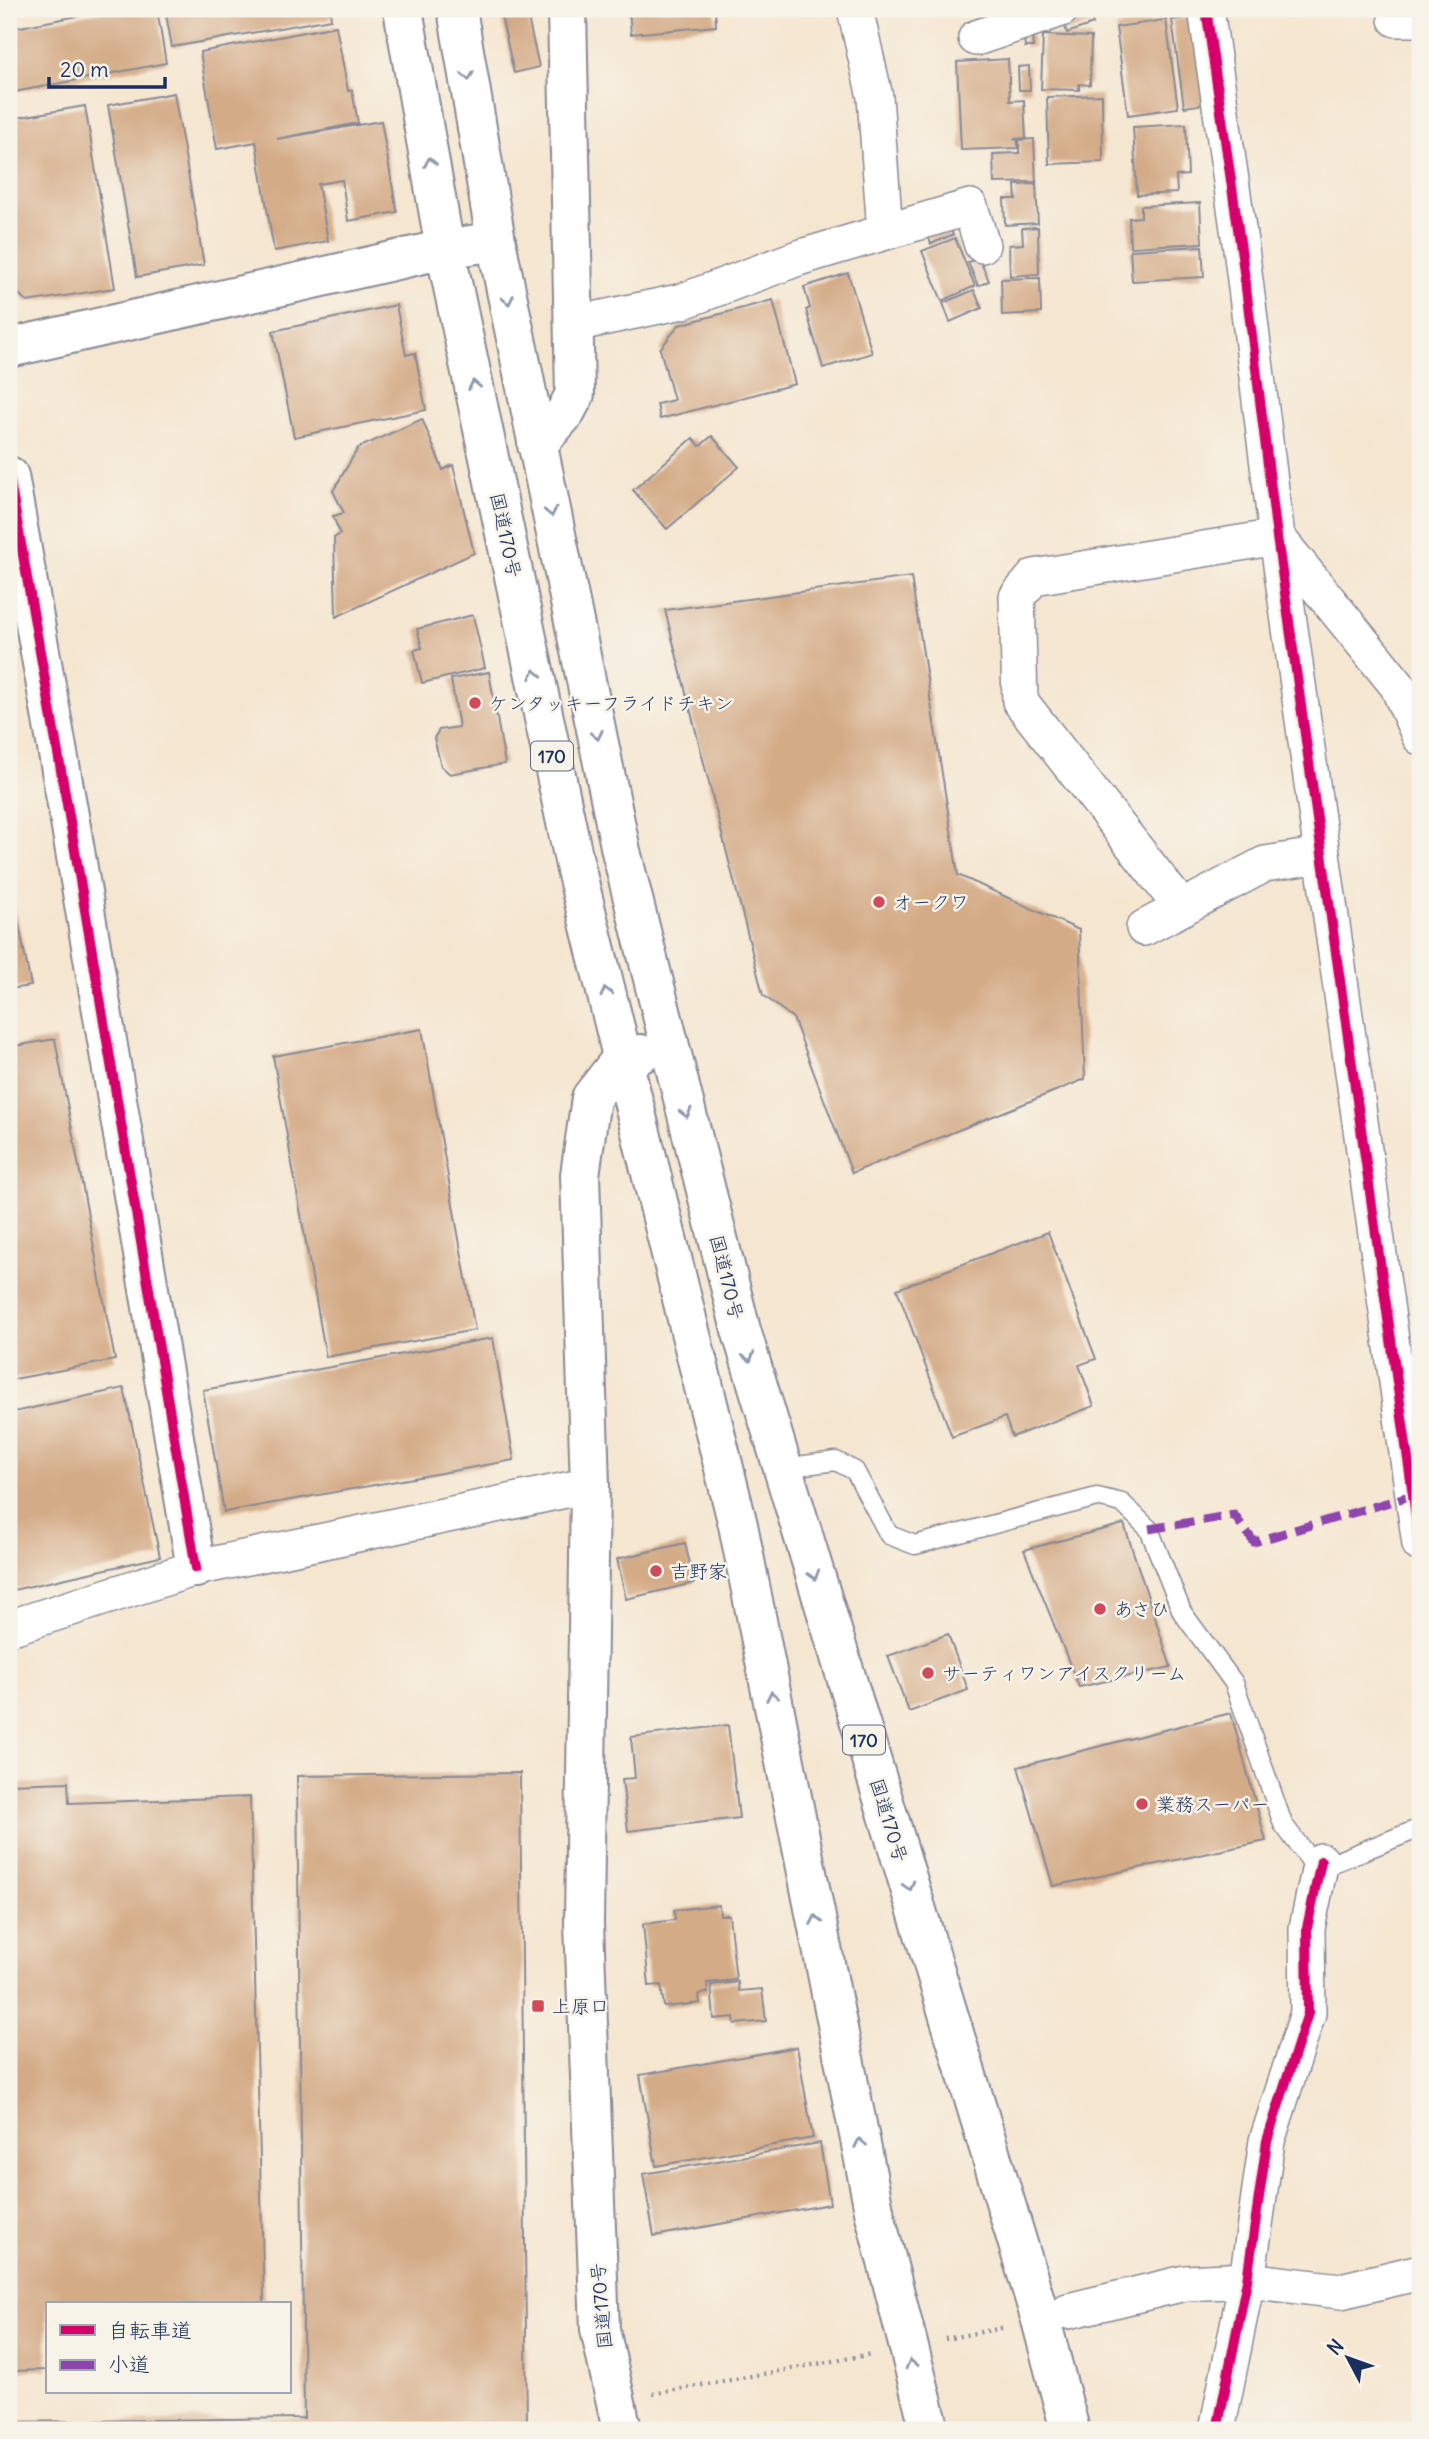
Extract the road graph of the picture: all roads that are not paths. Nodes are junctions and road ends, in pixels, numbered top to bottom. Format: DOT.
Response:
graph roads {
  1 [pos="403,9"];
  2 [pos="457,9"];
  3 [pos="567,9"];
  4 [pos="855,9"];
  5 [pos="1206,9"];
  6 [pos="1053,10"];
  7 [pos="976,38"];
  8 [pos="886,231"];
  9 [pos="496,240"];
  10 [pos="982,245"];
  11 [pos="445,249"];
  12 [pos="573,324"];
  13 [pos="9,348"];
  14 [pos="537,445"];
  15 [pos="9,476"];
  16 [pos="1277,537"];
  17 [pos="1420,737"];
  18 [pos="1322,855"];
  19 [pos="1182,908"];
  20 [pos="1144,928"];
  21 [pos="670,1046"];
  22 [pos="622,1058"];
  23 [pos="782,1468"];
  24 [pos="590,1485"];
  25 [pos="1420,1544"];
  26 [pos="197,1568"];
  27 [pos="9,1628"];
  28 [pos="1420,1828"];
  29 [pos="1321,1861"];
  30 [pos="1420,2272"];
  31 [pos="1247,2280"];
  32 [pos="1054,2316"];
  33 [pos="618,2416"];
  34 [pos="930,2430"];
  35 [pos="1070,2430"];
  36 [pos="1217,2430"];
  11 -- 1 [label="main road, 国道170号 / 170, one-way"];
  2 -- 9 [label="main road, 国道170号 / 170, one-way"];
  3 -- 12 [label="main road"];
  4 -- 8 [label="street"];
  5 -- 16 [label="street"];
  6 -- 7 [label="street"];
  8 -- 10 [label="street"];
  8 -- 12 [label="street"];
  9 -- 11 [label="main road"];
  9 -- 14 [label="main road, 国道170号 / 170, one-way"];
  11 -- 13 [label="main road"];
  22 -- 11 [label="main road, 国道170号 / 170, one-way"];
  12 -- 14 [label="main road"];
  14 -- 21 [label="main road, 国道170号 / 170, one-way"];
  15 -- 26 [label="main road"];
  16 -- 17 [label="street"];
  16 -- 18 [label="street"];
  16 -- 19 [label="street"];
  18 -- 19 [label="street"];
  18 -- 25 [label="street"];
  19 -- 20 [label="street"];
  21 -- 22 [label="main road"];
  21 -- 23 [label="main road, 国道170号 / 170, one-way"];
  22 -- 24 [label="main road, 国道170号"];
  34 -- 22 [label="main road, 国道170号 / 170, one-way"];
  23 -- 29 [label="lane"];
  23 -- 32 [label="main road, 国道170号 / 170, one-way"];
  24 -- 26 [label="street"];
  24 -- 33 [label="main road, 国道170号"];
  26 -- 27 [label="street"];
  28 -- 29 [label="lane"];
  29 -- 31 [label="street"];
  30 -- 31 [label="street"];
  31 -- 32 [label="street"];
  31 -- 36 [label="street"];
  32 -- 35 [label="main road, 国道170号 / 170"];
}
